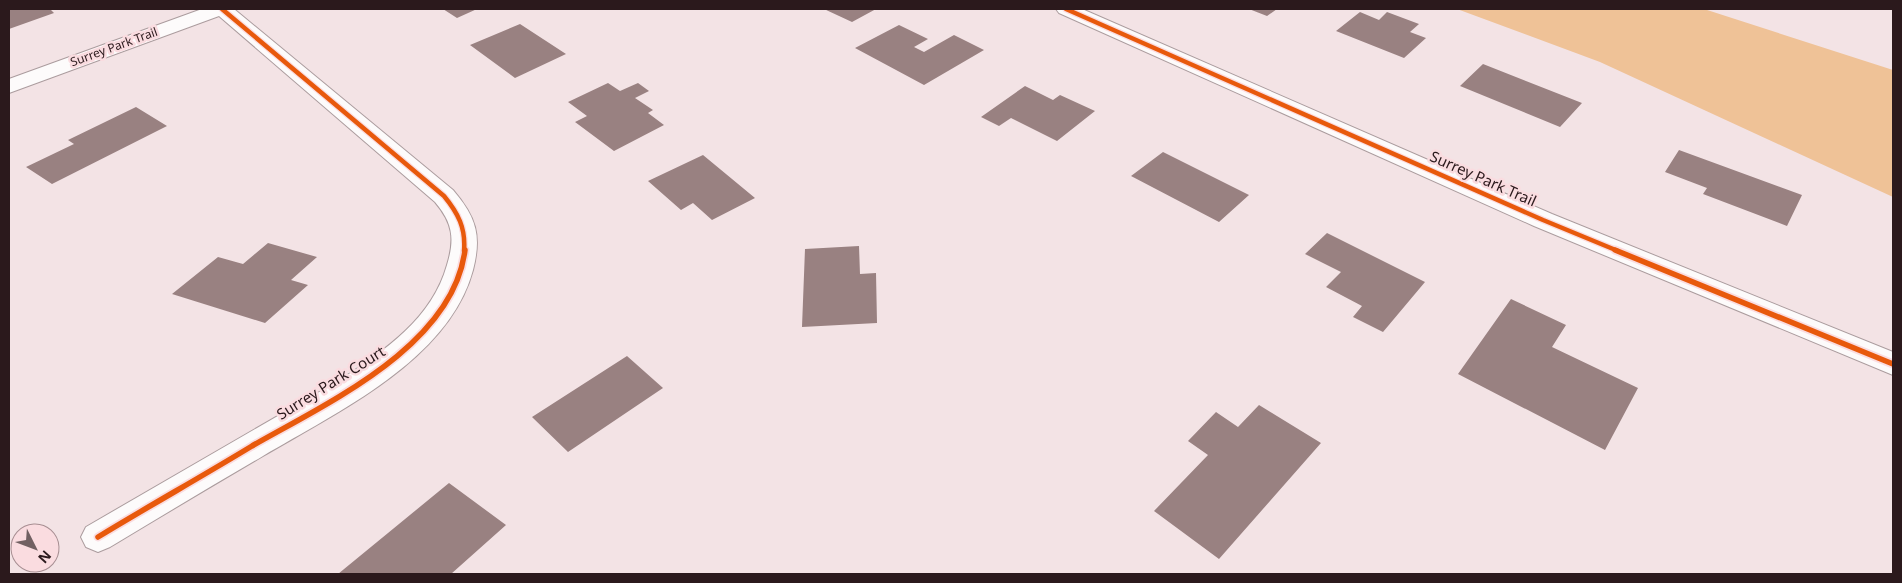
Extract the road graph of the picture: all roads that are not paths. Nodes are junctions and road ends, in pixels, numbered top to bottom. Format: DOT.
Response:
graph roads {
  1 [pos="221,9"];
  2 [pos="1066,9"];
  3 [pos="9,86"];
  4 [pos="1893,364"];
  5 [pos="98,537"];
  1 -- 3 [label="street, Surrey Park Trail"];
  1 -- 5 [label="street, Surrey Park Court"];
  2 -- 4 [label="street, Surrey Park Trail"];
}
